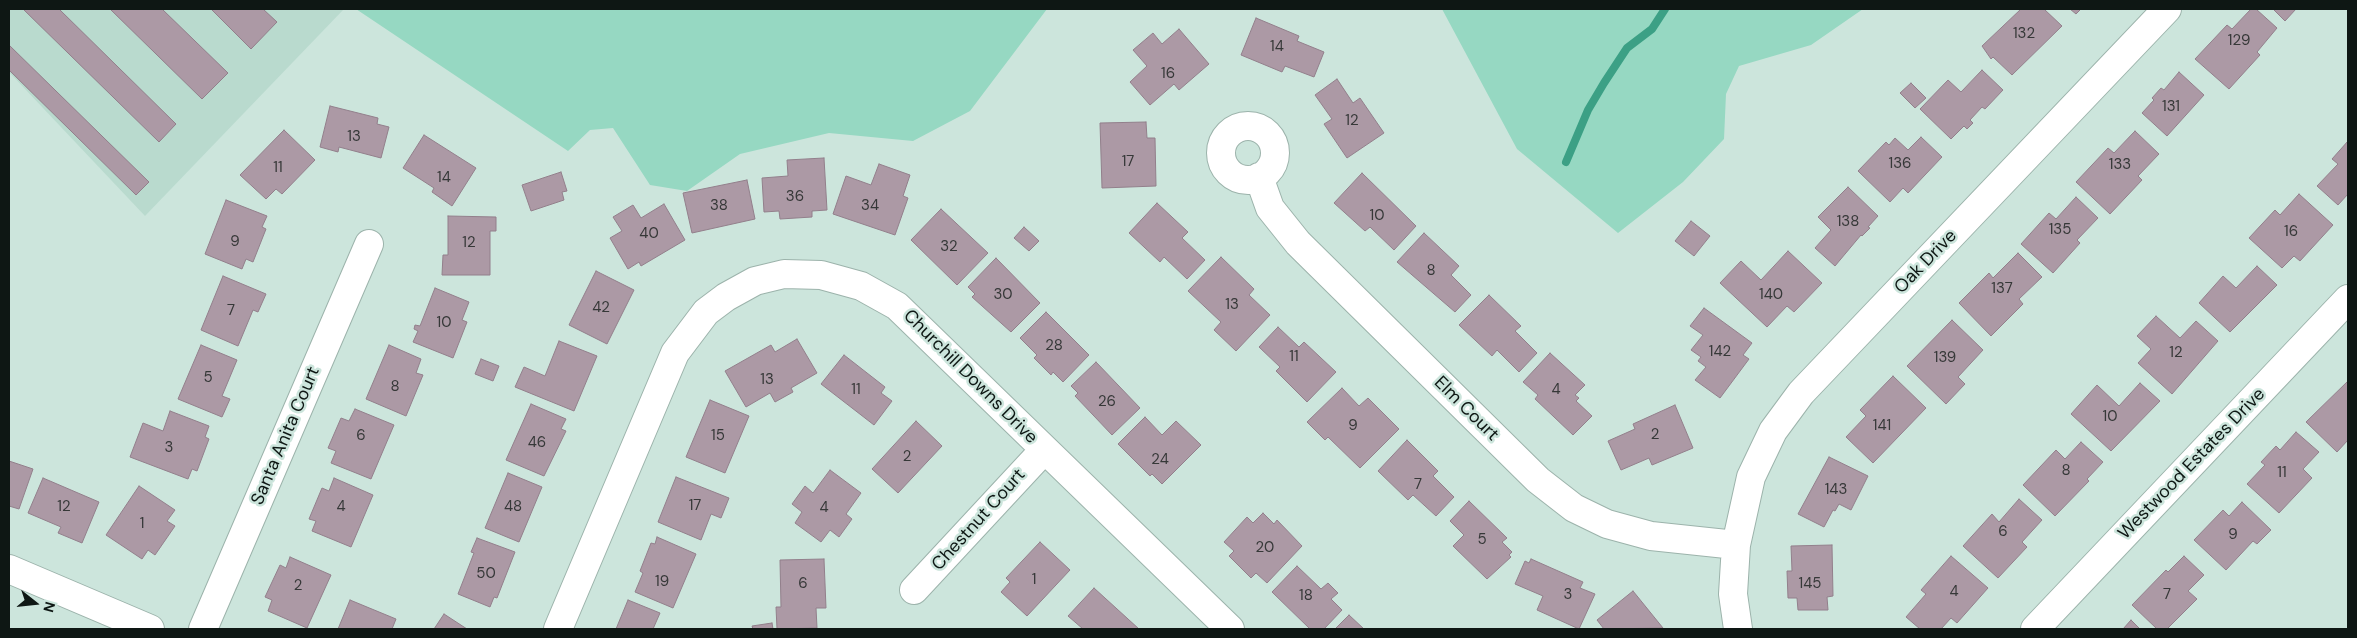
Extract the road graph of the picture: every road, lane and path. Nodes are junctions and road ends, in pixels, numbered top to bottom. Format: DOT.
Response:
graph roads {
  1 [pos="2167,9"];
  2 [pos="1259,177"];
  3 [pos="369,244"];
  4 [pos="2348,299"];
  5 [pos="1044,450"];
  6 [pos="1736,545"];
  7 [pos="9,570"];
  8 [pos="914,590"];
  9 [pos="150,629"];
  10 [pos="203,629"];
  11 [pos="558,629"];
  12 [pos="1230,629"];
  13 [pos="1738,629"];
  14 [pos="2035,629"];
  1 -- 6 [label="street, Oak Drive"];
  2 -- 6 [label="street, Elm Court"];
  3 -- 10 [label="street, Santa Anita Court"];
  4 -- 14 [label="street, Westwood Estates Drive"];
  5 -- 8 [label="street, Chestnut Court"];
  5 -- 11 [label="street, Churchill Downs Drive"];
  5 -- 12 [label="street, Churchill Downs Drive"];
  6 -- 13 [label="street, Oak Drive"];
  7 -- 9 [label="street"];
}
